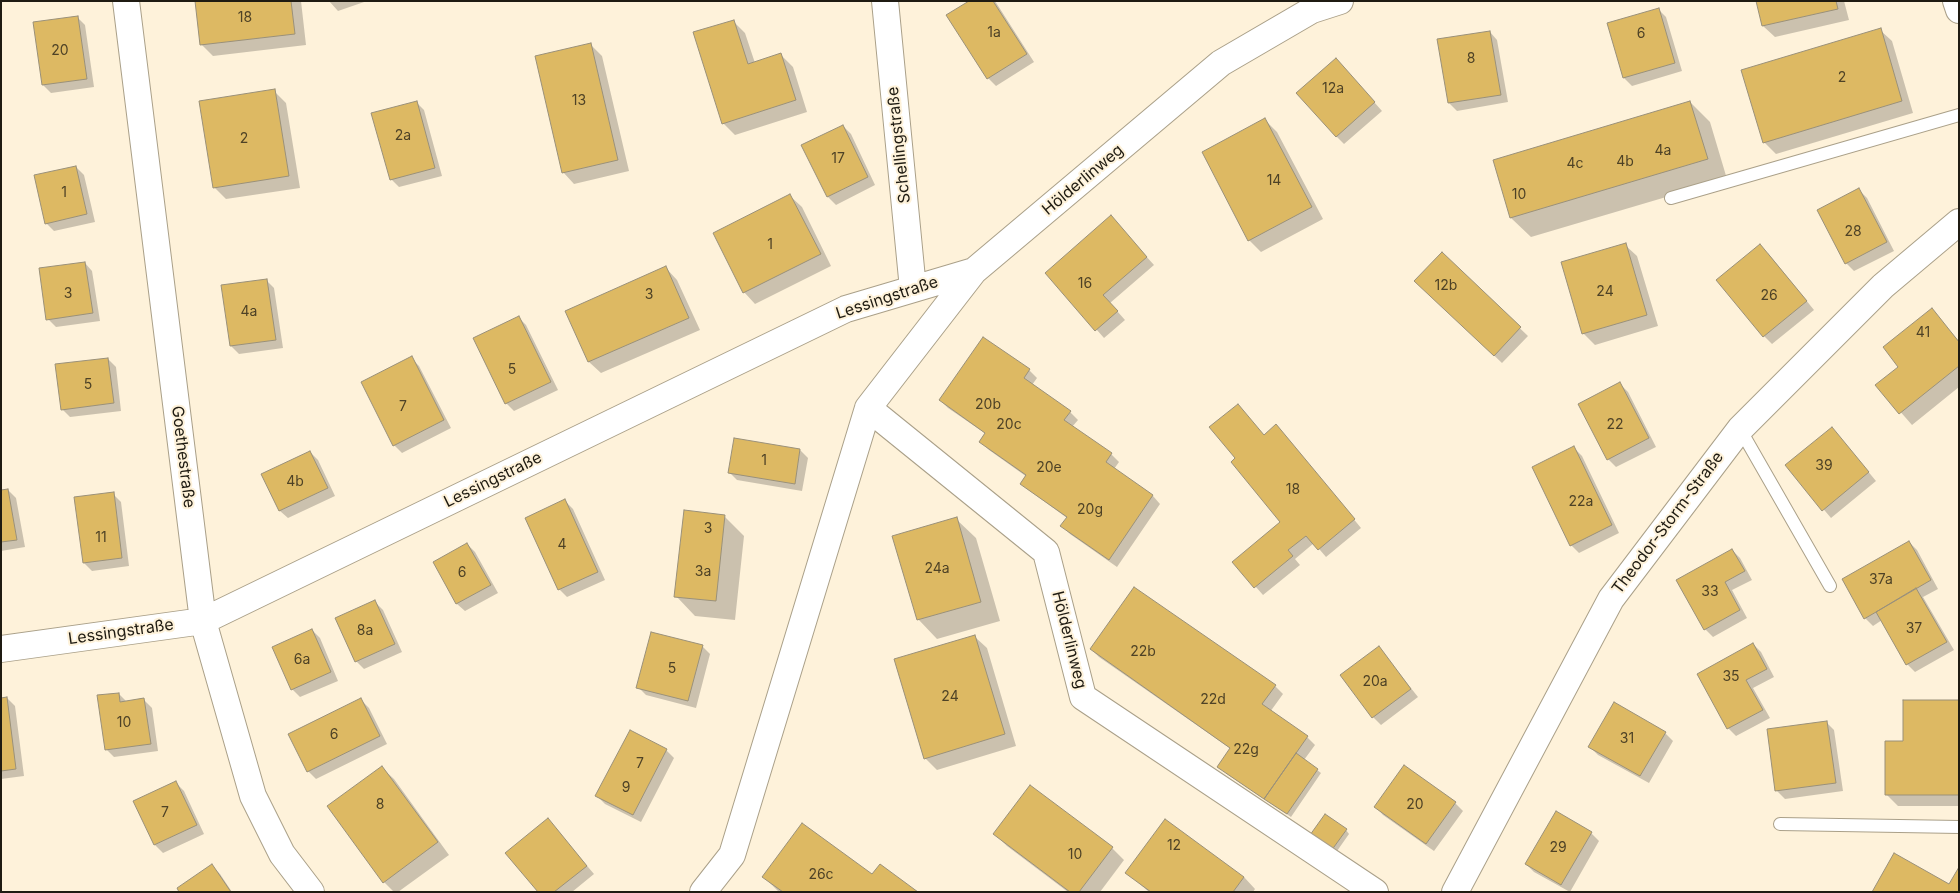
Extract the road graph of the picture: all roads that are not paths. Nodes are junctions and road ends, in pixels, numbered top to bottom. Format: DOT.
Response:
graph roads {
  1 [pos="126,1"];
  2 [pos="885,1"];
  3 [pos="1340,1"];
  4 [pos="1956,1"];
  5 [pos="1959,10"];
  6 [pos="1959,115"];
  7 [pos="1671,198"];
  8 [pos="1959,222"];
  9 [pos="974,271"];
  10 [pos="913,289"];
  11 [pos="868,408"];
  12 [pos="1740,429"];
  13 [pos="1830,586"];
  14 [pos="203,621"];
  15 [pos="1,649"];
  16 [pos="1780,824"];
  17 [pos="1959,826"];
  18 [pos="1462,890"];
  19 [pos="311,892"];
  20 [pos="703,892"];
  21 [pos="1375,892"];
  1 -- 14 [label="street, Goethestraße"];
  2 -- 10 [label="street, Schellingstraße"];
  3 -- 9 [label="street, Hölderlinweg"];
  4 -- 5 [label="street"];
  6 -- 7 [label="lane"];
  8 -- 12 [label="street, Theodor-Storm-Straße"];
  9 -- 10 [label="street, Lessingstraße"];
  9 -- 11 [label="street, Hölderlinweg"];
  10 -- 14 [label="street, Lessingstraße"];
  11 -- 20 [label="street, Hölderlinweg"];
  11 -- 21 [label="street, Hölderlinweg"];
  12 -- 13 [label="lane"];
  12 -- 18 [label="street, Theodor-Storm-Straße"];
  14 -- 15 [label="street, Lessingstraße"];
  14 -- 19 [label="street, Goethestraße"];
  16 -- 17 [label="lane"];
}
